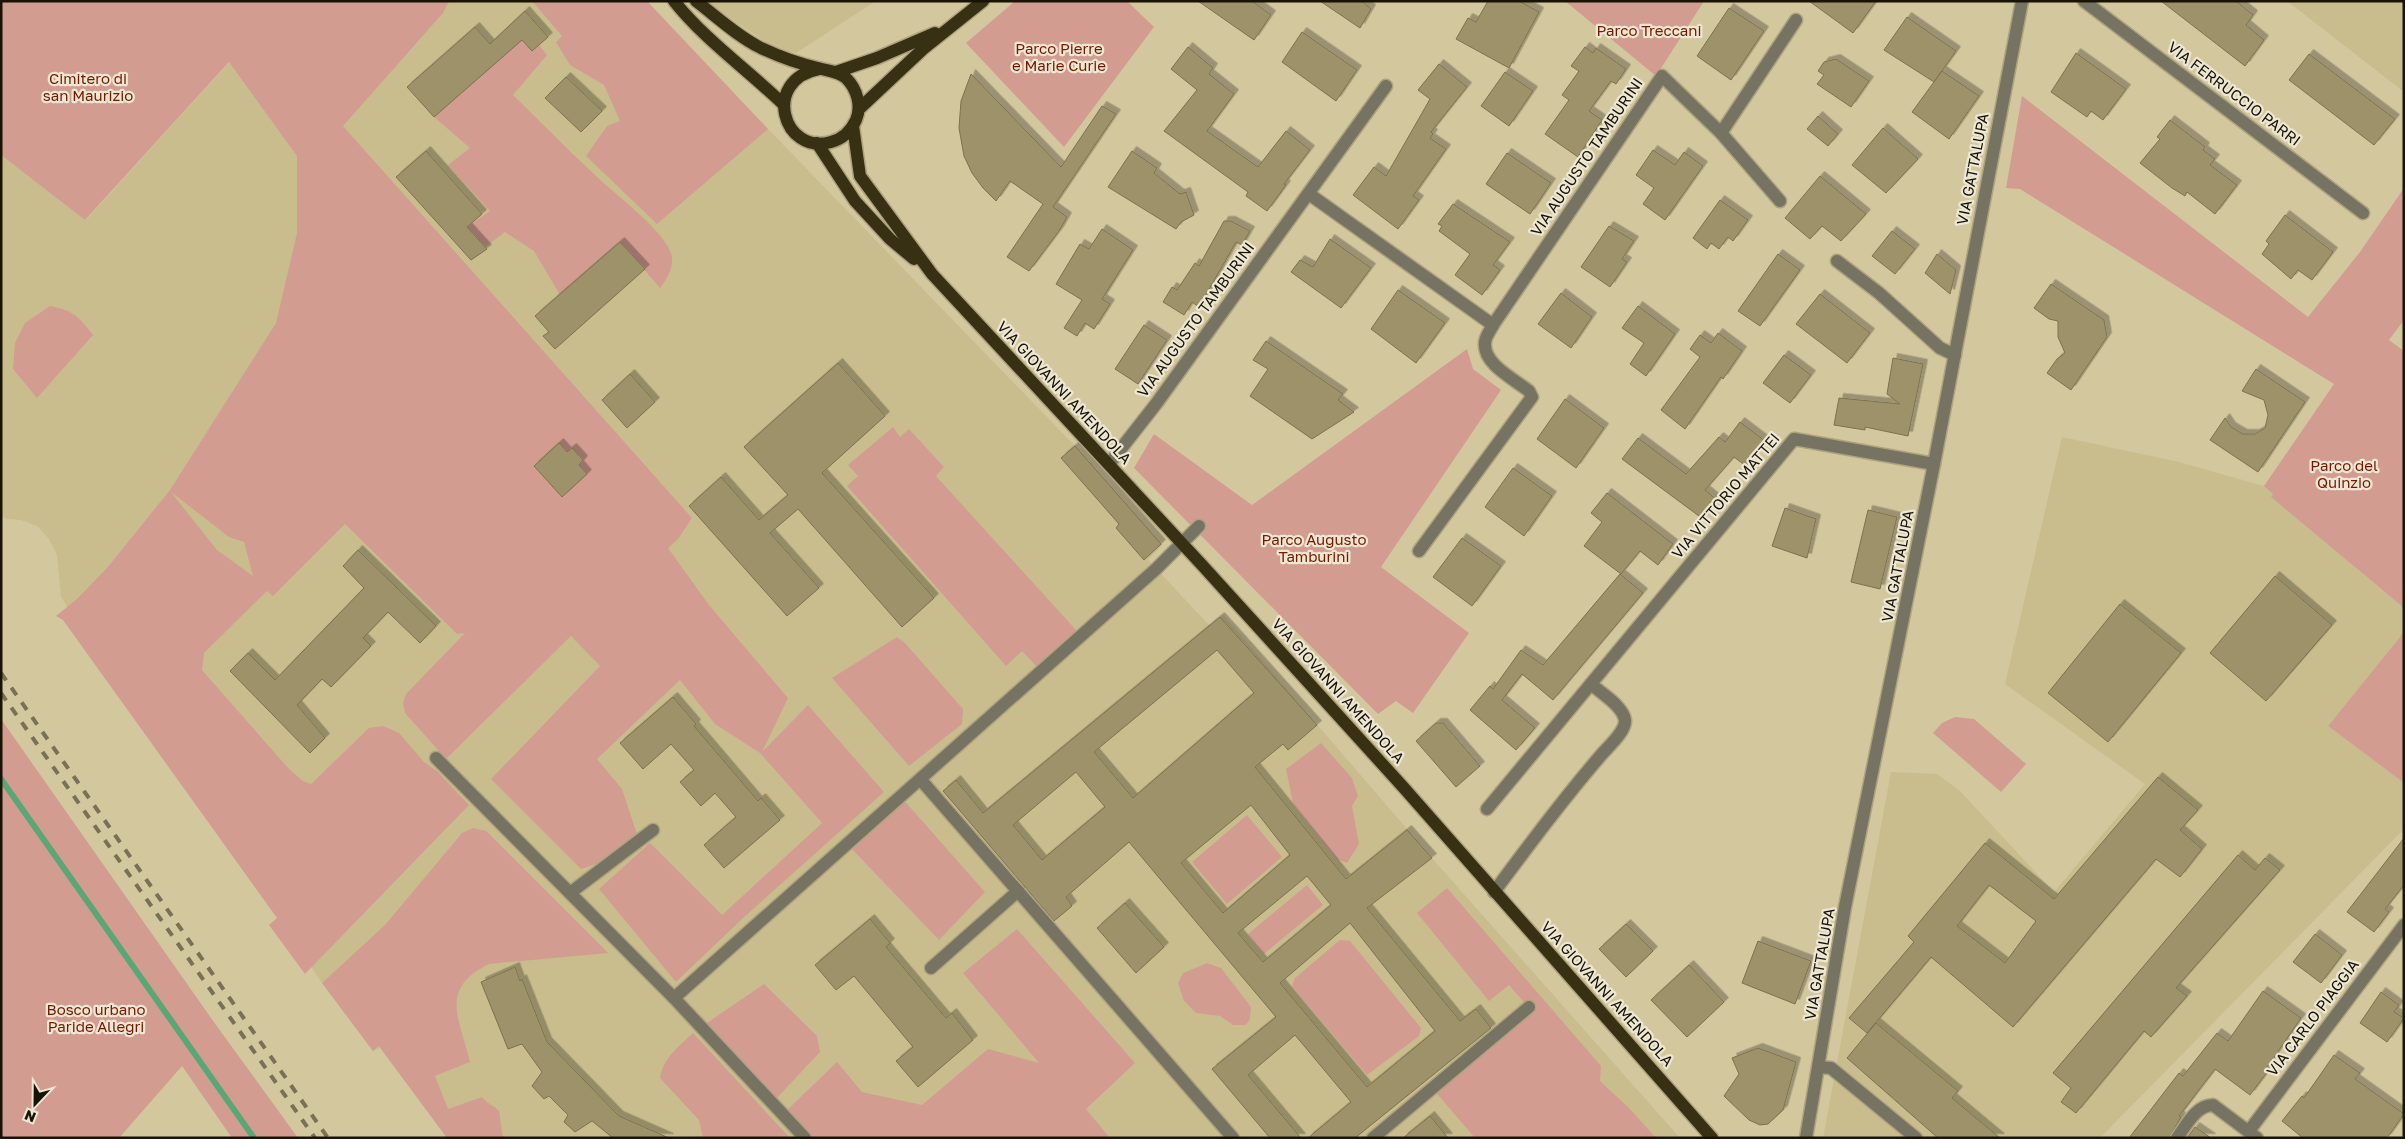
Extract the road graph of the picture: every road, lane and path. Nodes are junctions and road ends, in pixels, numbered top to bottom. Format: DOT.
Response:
graph roads {
  1 [pos="674,1"];
  2 [pos="696,1"];
  3 [pos="983,1"];
  4 [pos="2022,1"];
  5 [pos="2084,1"];
  6 [pos="1796,20"];
  7 [pos="949,28"];
  8 [pos="819,68"];
  9 [pos="836,72"];
  10 [pos="1386,86"];
  11 [pos="784,105"];
  12 [pos="859,109"];
  13 [pos="853,126"];
  14 [pos="1721,133"];
  15 [pos="817,143"];
  16 [pos="1309,194"];
  17 [pos="1780,201"];
  18 [pos="2363,213"];
  19 [pos="1837,261"];
  20 [pos="932,274"];
  21 [pos="1493,325"];
  22 [pos="1955,355"];
  23 [pos="1108,464"];
  24 [pos="1934,464"];
  25 [pos="1199,526"];
  26 [pos="1183,544"];
  27 [pos="1419,551"];
  28 [pos="1591,684"];
  29 [pos="436,758"];
  30 [pos="921,780"];
  31 [pos="1487,809"];
  32 [pos="653,830"];
  33 [pos="1018,891"];
  34 [pos="1494,892"];
  35 [pos="570,893"];
  36 [pos="2404,925"];
  37 [pos="931,968"];
  38 [pos="674,998"];
  39 [pos="1529,1007"];
  40 [pos="1819,1067"];
  41 [pos="2253,1134"];
  42 [pos="805,1138"];
  43 [pos="1233,1138"];
  44 [pos="1373,1138"];
  45 [pos="1712,1138"];
  46 [pos="1806,1138"];
  47 [pos="1916,1138"];
  48 [pos="2177,1138"];
  1 -- 11 [label="main road"];
  2 -- 8 [label="main road"];
  3 -- 7 [label="main road"];
  4 -- 22 [label="street, VIA GATTALUPA"];
  5 -- 18 [label="street, VIA FERRUCCIO PARRI"];
  6 -- 14 [label="street"];
  7 -- 9 [label="main road"];
  7 -- 12 [label="main road"];
  8 -- 9 [label="main road"];
  8 -- 11 [label="main road"];
  9 -- 12 [label="main road"];
  10 -- 16 [label="street, VIA AUGUSTO TAMBURINI"];
  11 -- 15 [label="main road"];
  12 -- 13 [label="main road, VIA GIOVANNI AMENDOLA"];
  13 -- 15 [label="main road"];
  13 -- 20 [label="main road, VIA GIOVANNI AMENDOLA"];
  14 -- 17 [label="street, VIA AUGUSTO TAMBURINI"];
  14 -- 21 [label="street, VIA AUGUSTO TAMBURINI"];
  15 -- 20 [label="main road, VIA GIOVANNI AMENDOLA"];
  16 -- 21 [label="street"];
  16 -- 23 [label="street, VIA AUGUSTO TAMBURINI"];
  19 -- 22 [label="street"];
  20 -- 23 [label="main road, VIA GIOVANNI AMENDOLA"];
  21 -- 27 [label="street, VIA AUGUSTO TAMBURINI"];
  22 -- 24 [label="street, VIA GATTALUPA"];
  23 -- 26 [label="main road, VIA GIOVANNI AMENDOLA"];
  24 -- 28 [label="street, VIA VITTORIO MATTEI"];
  24 -- 40 [label="street, VIA GATTALUPA"];
  25 -- 26 [label="street"];
  26 -- 30 [label="street"];
  26 -- 34 [label="main road, VIA GIOVANNI AMENDOLA"];
  28 -- 31 [label="street, VIA VITTORIO MATTEI"];
  28 -- 34 [label="street"];
  29 -- 35 [label="street"];
  30 -- 33 [label="street"];
  30 -- 38 [label="street"];
  32 -- 35 [label="street"];
  33 -- 37 [label="street"];
  33 -- 43 [label="street"];
  34 -- 45 [label="main road, VIA GIOVANNI AMENDOLA"];
  35 -- 38 [label="street"];
  36 -- 41 [label="street, VIA CARLO PIAGGIA"];
  38 -- 42 [label="street"];
  39 -- 44 [label="street"];
  40 -- 46 [label="street, VIA GATTALUPA"];
  40 -- 47 [label="street"];
  41 -- 48 [label="street"];
}
